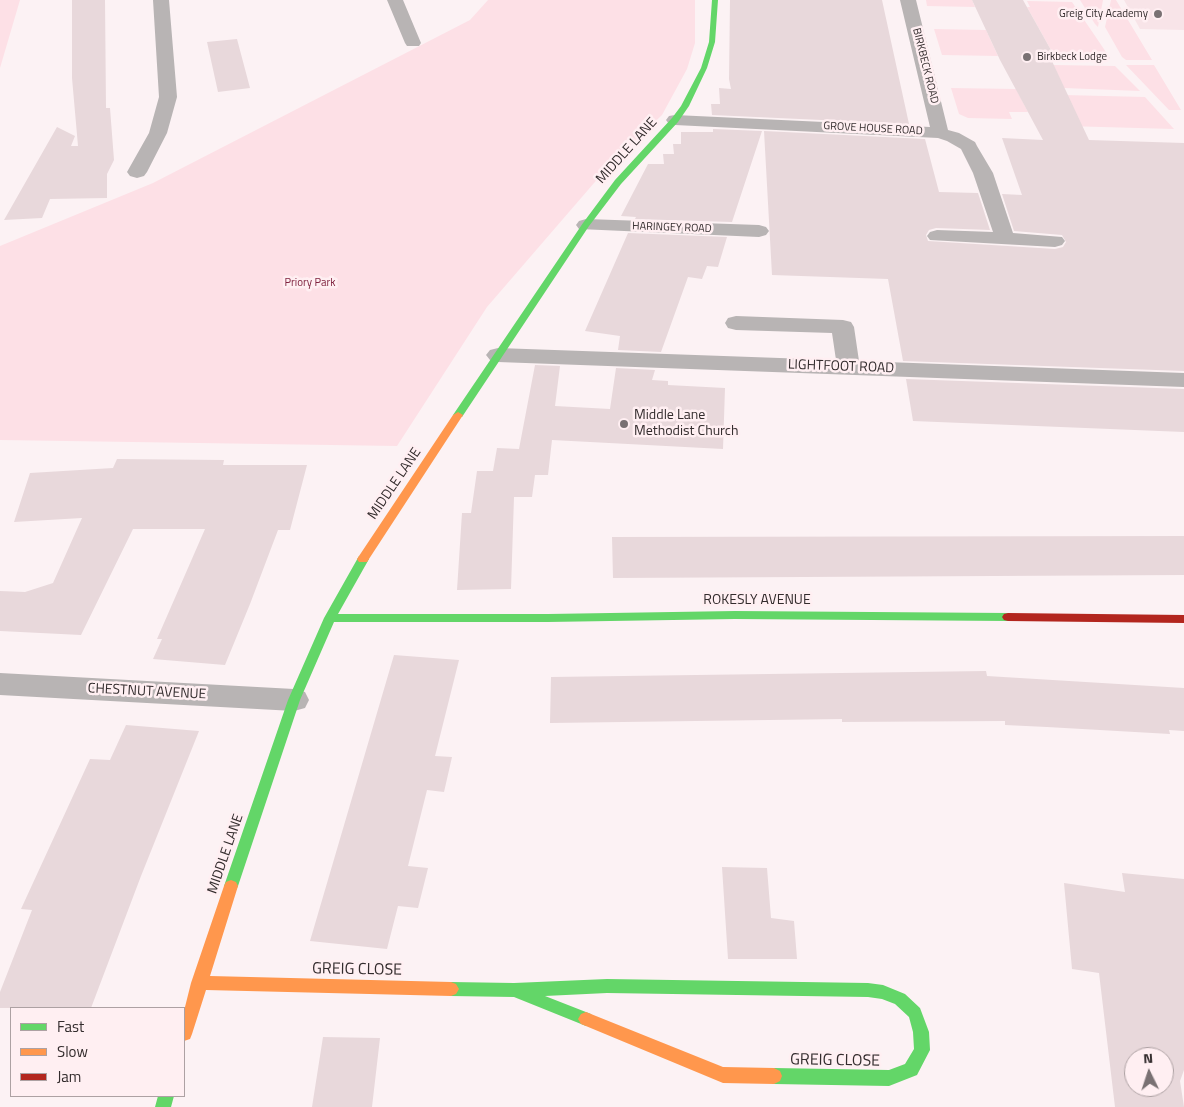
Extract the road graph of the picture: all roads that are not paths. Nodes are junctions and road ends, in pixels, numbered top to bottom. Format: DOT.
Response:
graph roads {
  1 [pos="161,0"];
  2 [pos="395,0"];
  3 [pos="715,0"];
  4 [pos="908,0"];
  5 [pos="413,43"];
  6 [pos="675,120"];
  7 [pos="940,133"];
  8 [pos="137,172"];
  9 [pos="586,225"];
  10 [pos="759,231"];
  11 [pos="937,236"];
  12 [pos="1005,239"];
  13 [pos="1055,240"];
  14 [pos="736,323"];
  15 [pos="498,355"];
  16 [pos="848,367"];
  17 [pos="1184,380"];
  18 [pos="330,618"];
  19 [pos="1184,619"];
  20 [pos="0,684"];
  21 [pos="294,700"];
  22 [pos="199,983"];
  23 [pos="514,990"];
  24 [pos="185,1031"];
  1 -- 8 [label="street"];
  2 -- 5 [label="street"];
  3 -- 6 [label="street, MIDDLE LANE"];
  4 -- 7 [label="street, BIRKBECK ROAD"];
  6 -- 7 [label="street, GROVE HOUSE ROAD"];
  6 -- 9 [label="street, MIDDLE LANE"];
  7 -- 12 [label="street, GROVE HOUSE ROAD"];
  9 -- 10 [label="street, HARINGEY ROAD"];
  9 -- 15 [label="street, MIDDLE LANE"];
  11 -- 12 [label="street"];
  12 -- 13 [label="street"];
  14 -- 16 [label="street"];
  15 -- 16 [label="street, LIGHTFOOT ROAD"];
  15 -- 18 [label="street, MIDDLE LANE"];
  16 -- 17 [label="street, LIGHTFOOT ROAD"];
  18 -- 19 [label="street, ROKESLY AVENUE"];
  18 -- 21 [label="street, MIDDLE LANE"];
  20 -- 21 [label="street, CHESTNUT AVENUE"];
  21 -- 22 [label="street, MIDDLE LANE"];
  22 -- 23 [label="street, GREIG CLOSE"];
  22 -- 24 [label="street, MIDDLE LANE"];
  23 -- 23 [label="street, GREIG CLOSE"];
}
